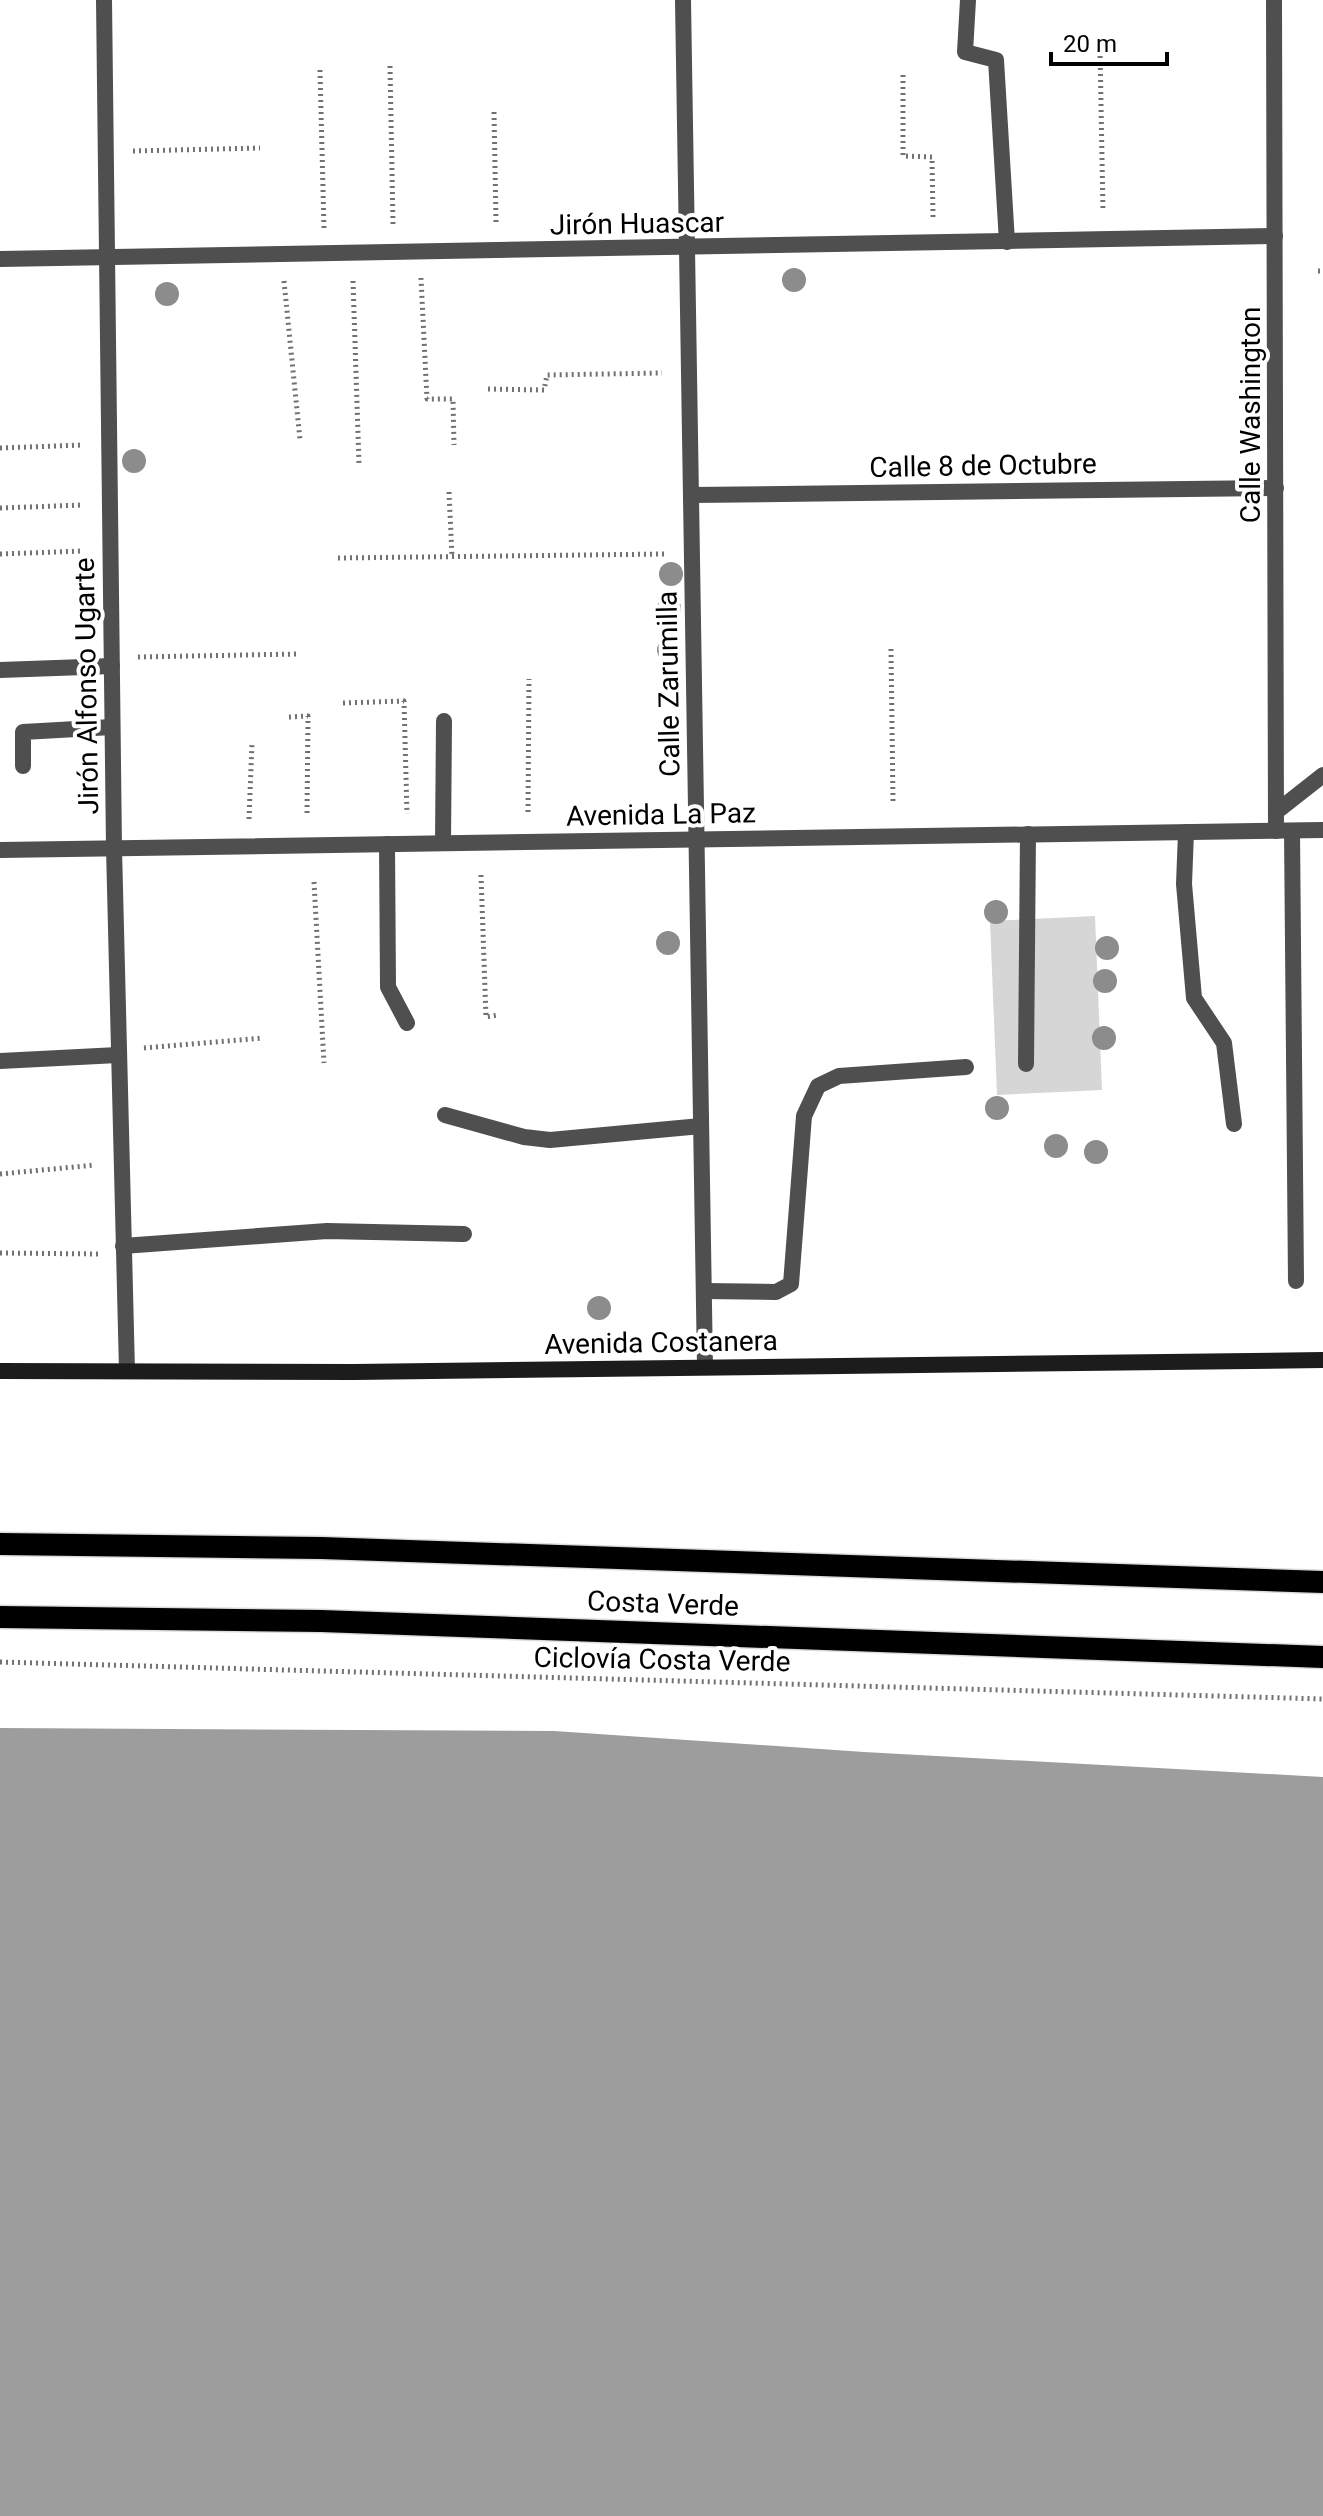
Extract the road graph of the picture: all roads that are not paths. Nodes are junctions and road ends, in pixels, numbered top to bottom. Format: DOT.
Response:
graph roads {
  1 [pos="104,0"];
  2 [pos="683,0"];
  3 [pos="968,0"];
  4 [pos="1274,0"];
  5 [pos="1275,236"];
  6 [pos="1007,242"];
  7 [pos="687,248"];
  8 [pos="107,257"];
  9 [pos="0,259"];
  10 [pos="1276,488"];
  11 [pos="691,495"];
  12 [pos="112,661"];
  13 [pos="0,670"];
  14 [pos="444,721"];
  15 [pos="112,727"];
  16 [pos="23,766"];
  17 [pos="1323,775"];
  18 [pos="1276,812"];
  19 [pos="1323,830"];
  20 [pos="1284,831"];
  21 [pos="1186,832"];
  22 [pos="1028,834"];
  23 [pos="696,839"];
  24 [pos="443,843"];
  25 [pos="387,844"];
  26 [pos="114,848"];
  27 [pos="0,850"];
  28 [pos="407,1023"];
  29 [pos="118,1052"];
  30 [pos="0,1061"];
  31 [pos="1026,1064"];
  32 [pos="966,1067"];
  33 [pos="445,1115"];
  34 [pos="1234,1124"];
  35 [pos="701,1126"];
  36 [pos="464,1234"];
  37 [pos="123,1250"];
  38 [pos="1296,1281"];
  39 [pos="704,1291"];
  40 [pos="1323,1360"];
  41 [pos="705,1367"];
  42 [pos="0,1371"];
  43 [pos="127,1371"];
  44 [pos="0,1544"];
  45 [pos="1323,1582"];
  46 [pos="0,1617"];
  47 [pos="1323,1657"];
  1 -- 8 [label="street, Jirón Alfonso Ugarte"];
  2 -- 7 [label="street, Calle Zarumilla"];
  3 -- 6 [label="street"];
  4 -- 5 [label="street, Calle Washington"];
  5 -- 6 [label="street, Jirón Huascar"];
  5 -- 10 [label="street, Calle Washington"];
  6 -- 7 [label="street, Jirón Huascar"];
  7 -- 8 [label="street, Jirón Huascar"];
  7 -- 11 [label="street, Calle Zarumilla"];
  8 -- 9 [label="street, Jirón Huascar"];
  8 -- 12 [label="street, Jirón Alfonso Ugarte"];
  10 -- 11 [label="street, Calle 8 de Octubre"];
  10 -- 18 [label="street, Calle Washington"];
  11 -- 23 [label="street, Calle Zarumilla"];
  12 -- 13 [label="street"];
  12 -- 15 [label="street, Jirón Alfonso Ugarte"];
  14 -- 24 [label="street"];
  15 -- 16 [label="street"];
  15 -- 26 [label="street, Jirón Alfonso Ugarte"];
  17 -- 18 [label="street"];
  18 -- 20 [label="street, Calle Washington"];
  19 -- 20 [label="street, Avenida La Paz"];
  20 -- 21 [label="street, Avenida La Paz"];
  20 -- 38 [label="street, Calle Washington"];
  21 -- 22 [label="street, Avenida La Paz"];
  21 -- 34 [label="street"];
  22 -- 23 [label="street, Avenida La Paz"];
  22 -- 31 [label="street"];
  23 -- 24 [label="street, Avenida La Paz"];
  23 -- 35 [label="street, Calle Zarumilla"];
  24 -- 25 [label="street, Avenida La Paz"];
  25 -- 26 [label="street, Avenida La Paz"];
  25 -- 28 [label="street"];
  26 -- 27 [label="street, Avenida La Paz"];
  26 -- 29 [label="street, Jirón Alfonso Ugarte"];
  29 -- 30 [label="street"];
  29 -- 37 [label="street, Jirón Alfonso Ugarte"];
  32 -- 39 [label="street"];
  33 -- 35 [label="street"];
  35 -- 39 [label="street, Calle Zarumilla"];
  36 -- 37 [label="street"];
  37 -- 43 [label="street, Jirón Alfonso Ugarte"];
  39 -- 41 [label="street, Calle Zarumilla"];
  40 -- 41 [label="main road, Avenida Costanera"];
  41 -- 43 [label="main road, Avenida Costanera"];
  42 -- 43 [label="main road, Avenida Costanera"];
  44 -- 45 [label="highway, Costa Verde"];
  46 -- 47 [label="highway, Costa Verde"];
}
